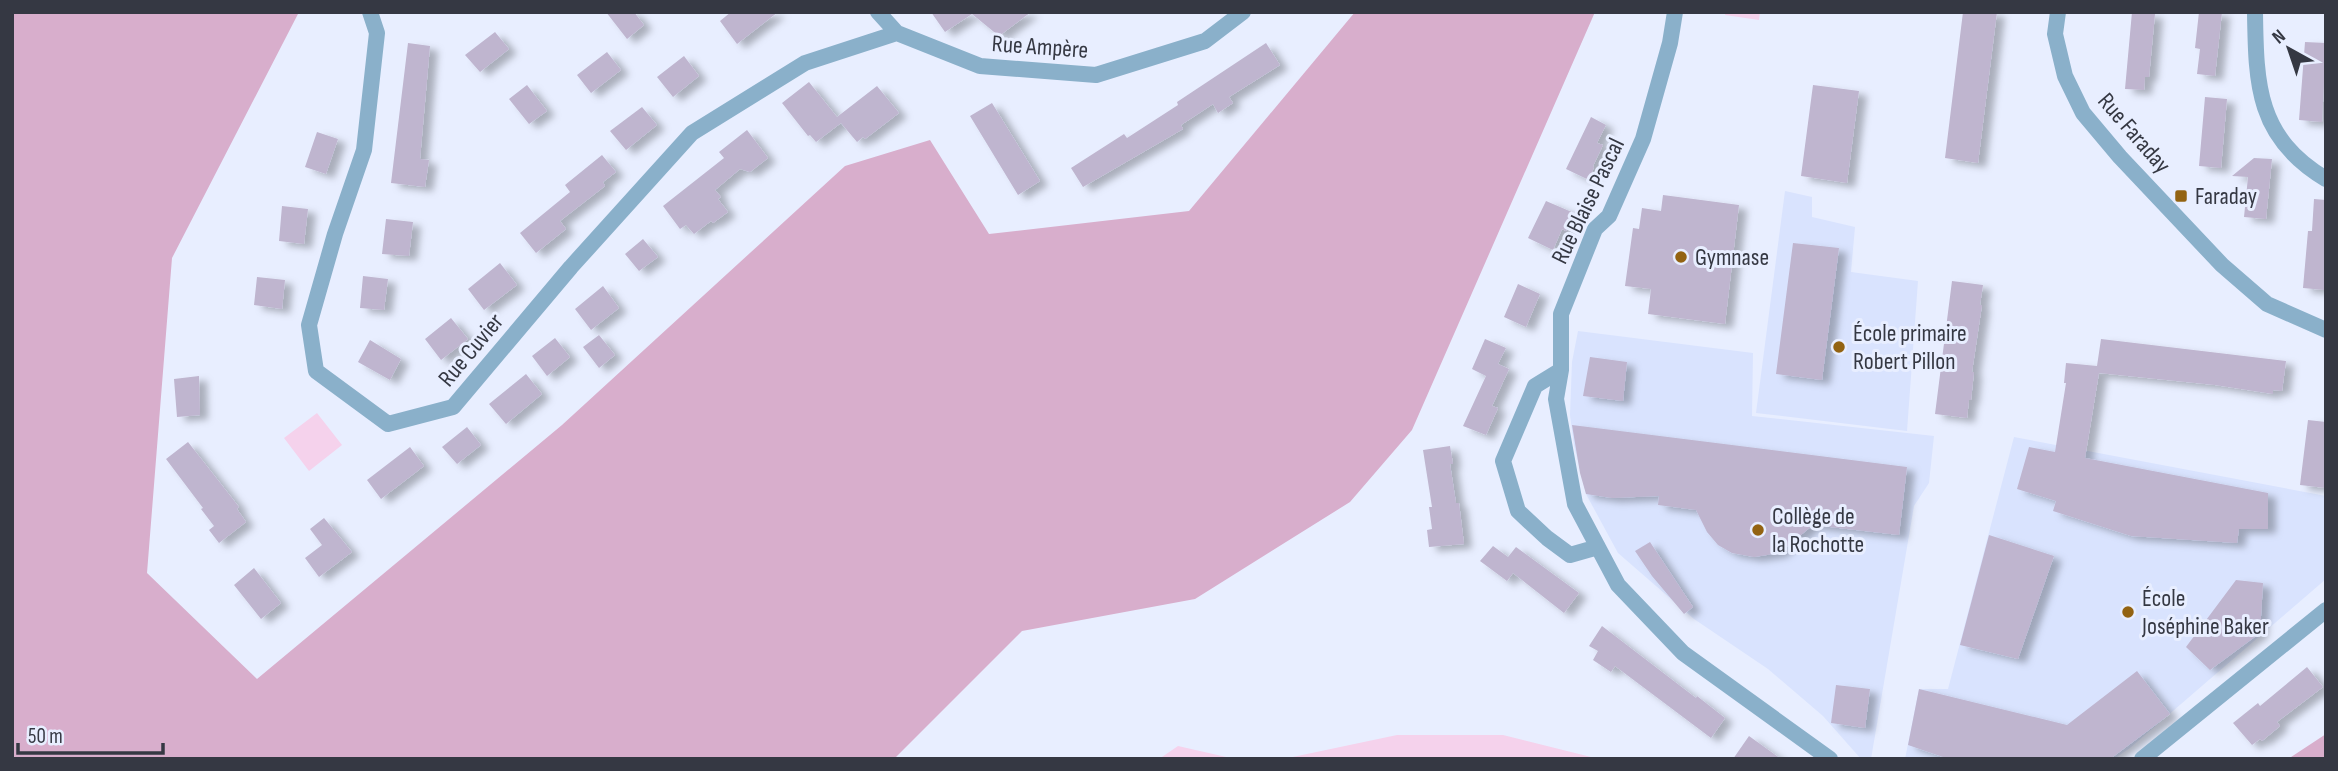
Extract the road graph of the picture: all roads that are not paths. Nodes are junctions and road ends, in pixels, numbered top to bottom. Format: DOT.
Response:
graph roads {
  1 [pos="370,12"];
  2 [pos="878,12"];
  3 [pos="1243,12"];
  4 [pos="1675,12"];
  5 [pos="2058,12"];
  6 [pos="2255,12"];
  7 [pos="897,33"];
  8 [pos="2326,179"];
  9 [pos="2326,330"];
  10 [pos="1561,370"];
  11 [pos="1598,547"];
  12 [pos="2326,610"];
  13 [pos="1830,759"];
  14 [pos="2142,759"];
  1 -- 7 [label="street, Rue Cuvier"];
  2 -- 7 [label="street, Rue Ampère"];
  3 -- 7 [label="street, Rue Ampère"];
  4 -- 10 [label="street, Rue Blaise Pascal"];
  5 -- 9 [label="street, Rue Faraday"];
  6 -- 8 [label="street"];
  10 -- 11 [label="street, Rue Blaise Pascal"];
  10 -- 11 [label="street"];
  11 -- 13 [label="street, Rue Blaise Pascal"];
  12 -- 14 [label="street"];
}
